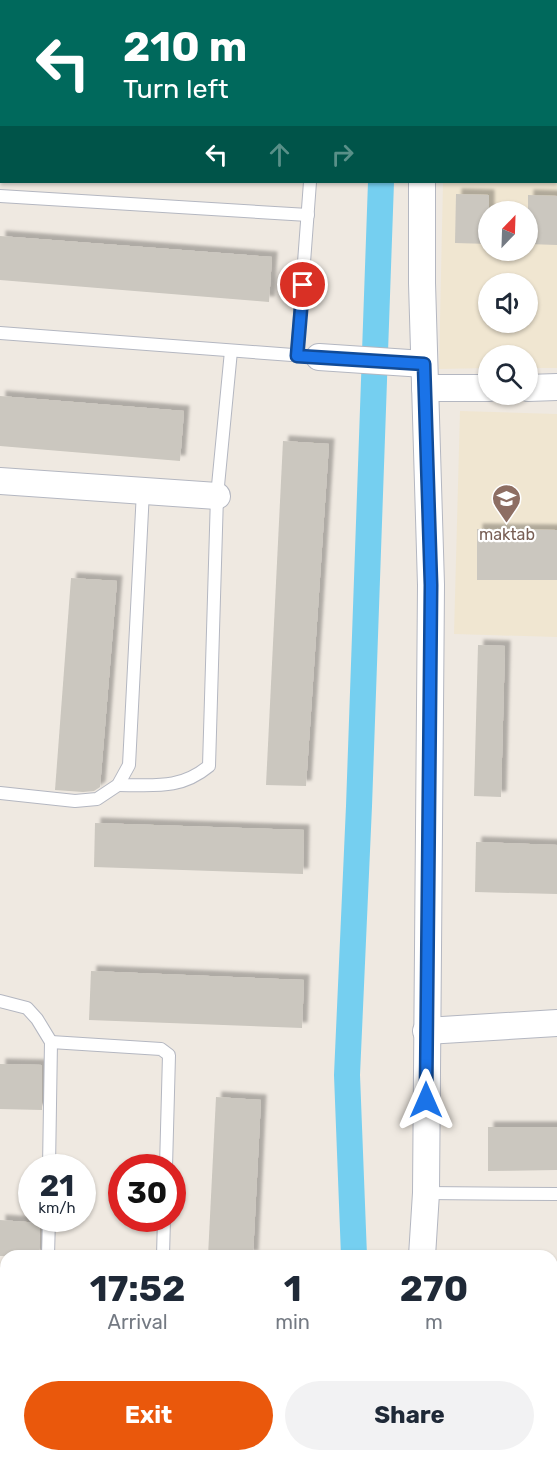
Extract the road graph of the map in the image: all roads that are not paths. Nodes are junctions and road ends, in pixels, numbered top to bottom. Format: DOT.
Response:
graph roads {
  1 [pos="310,183"];
  2 [pos="422,183"];
  3 [pos="0,196"];
  4 [pos="308,215"];
  5 [pos="0,333"];
  6 [pos="231,351"];
  7 [pos="313,357"];
  8 [pos="425,376"];
  9 [pos="478,386"];
  10 [pos="557,387"];
  11 [pos="538,388"];
  12 [pos="0,481"];
  13 [pos="143,491"];
  14 [pos="217,496"];
  15 [pos="118,784"];
  16 [pos="0,793"];
  17 [pos="0,1001"];
  18 [pos="557,1023"];
  19 [pos="426,1031"];
  20 [pos="51,1042"];
  21 [pos="49,1154"];
  22 [pos="166,1154"];
  23 [pos="426,1193"];
  24 [pos="557,1194"];
  25 [pos="49,1232"];
  26 [pos="164,1232"];
  27 [pos="48,1250"];
  28 [pos="163,1250"];
  29 [pos="422,1250"];
  1 -- 4 [label="lane"];
  2 -- 8 [label="street"];
  3 -- 4 [label="lane"];
  4 -- 7 [label="lane"];
  5 -- 6 [label="lane"];
  6 -- 7 [label="lane"];
  6 -- 14 [label="lane"];
  7 -- 8 [label="street"];
  8 -- 9 [label="street"];
  8 -- 19 [label="street"];
  10 -- 11 [label="street"];
  12 -- 13 [label="street"];
  13 -- 14 [label="street"];
  13 -- 15 [label="lane"];
  14 -- 15 [label="lane"];
  15 -- 16 [label="lane"];
  17 -- 20 [label="lane"];
  18 -- 19 [label="street"];
  19 -- 23 [label="street"];
  20 -- 21 [label="lane"];
  20 -- 22 [label="lane"];
  23 -- 24 [label="lane"];
  23 -- 29 [label="street"];
  25 -- 27 [label="lane"];
  26 -- 28 [label="lane"];
}
